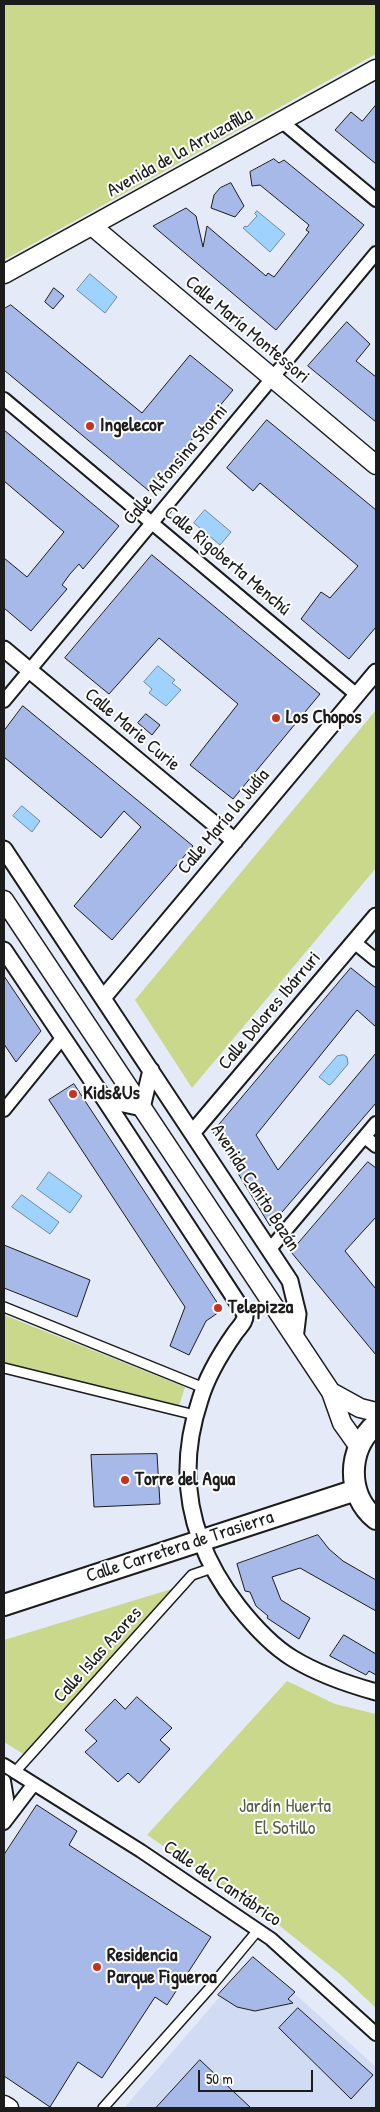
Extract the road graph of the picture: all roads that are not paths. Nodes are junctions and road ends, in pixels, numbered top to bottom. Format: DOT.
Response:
graph roads {
  1 [pos="376,69"];
  2 [pos="281,121"];
  3 [pos="376,200"];
  4 [pos="92,226"];
  5 [pos="376,253"];
  6 [pos="4,274"];
  7 [pos="272,379"];
  8 [pos="4,399"];
  9 [pos="376,465"];
  10 [pos="151,523"];
  11 [pos="4,650"];
  12 [pos="30,672"];
  13 [pos="376,672"];
  14 [pos="357,695"];
  15 [pos="4,701"];
  16 [pos="235,841"];
  17 [pos="4,849"];
  18 [pos="4,900"];
  19 [pos="376,916"];
  20 [pos="354,942"];
  21 [pos="4,950"];
  22 [pos="376,960"];
  23 [pos="103,998"];
  24 [pos="63,1037"];
  25 [pos="151,1070"];
  26 [pos="106,1100"];
  27 [pos="142,1108"];
  28 [pos="4,1110"];
  29 [pos="376,1124"];
  30 [pos="193,1132"];
  31 [pos="365,1137"];
  32 [pos="376,1146"];
  33 [pos="270,1248"];
  34 [pos="4,1308"];
  35 [pos="295,1339"];
  36 [pos="4,1368"];
  37 [pos="204,1388"];
  38 [pos="330,1392"];
  39 [pos="376,1412"];
  40 [pos="195,1415"];
  41 [pos="376,1424"];
  42 [pos="359,1447"];
  43 [pos="356,1490"];
  44 [pos="376,1519"];
  45 [pos="200,1541"];
  46 [pos="212,1568"];
  47 [pos="4,1605"];
  48 [pos="376,1692"];
  49 [pos="9,1769"];
  50 [pos="4,1781"];
  51 [pos="33,1785"];
  52 [pos="4,1817"];
  53 [pos="4,1823"];
  54 [pos="258,1930"];
  55 [pos="376,2034"];
  56 [pos="4,2105"];
  57 [pos="9,2108"];
  58 [pos="103,2108"];
  1 -- 2 [label="main road, Avenida de la Arruzafilla"];
  2 -- 3 [label="street"];
  2 -- 4 [label="main road, Avenida de la Arruzafilla"];
  4 -- 6 [label="main road, Avenida de la Arruzafilla"];
  4 -- 7 [label="main road, Calle María Montessori"];
  5 -- 7 [label="street, Calle Alfonsina Storni"];
  7 -- 9 [label="main road, Calle María Montessori"];
  7 -- 10 [label="street, Calle Alfonsina Storni"];
  8 -- 10 [label="street, Calle Rigoberta Menchú"];
  10 -- 12 [label="street, Calle Alfonsina Storni"];
  10 -- 14 [label="street, Calle Rigoberta Menchú"];
  11 -- 12 [label="street, Calle Marie Curie"];
  12 -- 15 [label="street, Calle Alfonsina Storni"];
  12 -- 16 [label="street, Calle Marie Curie"];
  13 -- 14 [label="street, Calle María la Judía"];
  14 -- 16 [label="street, Calle María la Judía"];
  16 -- 23 [label="street, Calle María la Judía"];
  17 -- 23 [label="street, Avenida Cañito Bazán"];
  18 -- 27 [label="main road"];
  19 -- 20 [label="street, Calle Dolores Ibárruri"];
  20 -- 22 [label="street"];
  20 -- 30 [label="street, Calle Dolores Ibárruri"];
  21 -- 24 [label="street"];
  23 -- 25 [label="street, Avenida Cañito Bazán"];
  24 -- 26 [label="street"];
  24 -- 28 [label="street"];
  25 -- 27 [label="street"];
  25 -- 30 [label="street, Avenida Cañito Bazán"];
  26 -- 27 [label="street"];
  26 -- 37 [label="street"];
  27 -- 35 [label="main road"];
  29 -- 31 [label="street"];
  30 -- 33 [label="street, Avenida Cañito Bazán"];
  31 -- 32 [label="street"];
  31 -- 33 [label="street"];
  33 -- 35 [label="street, Avenida Cañito Bazán"];
  34 -- 37 [label="street"];
  35 -- 38 [label="main road"];
  36 -- 40 [label="street"];
  37 -- 40 [label="street"];
  38 -- 39 [label="main road"];
  38 -- 42 [label="main road"];
  40 -- 45 [label="street"];
  41 -- 42 [label="main road"];
  42 -- 43 [label="main road"];
  43 -- 44 [label="main road"];
  43 -- 45 [label="main road, Calle Carretera de Trasierra"];
  45 -- 46 [label="street"];
  45 -- 47 [label="main road, Calle Carretera de Trasierra"];
  46 -- 48 [label="street"];
  46 -- 49 [label="street, Calle Islas Azores"];
  49 -- 51 [label="street, Calle del Cantábrico"];
  50 -- 52 [label="street"];
  51 -- 53 [label="street"];
  51 -- 54 [label="street, Calle del Cantábrico"];
  54 -- 55 [label="street, Calle del Cantábrico"];
  54 -- 58 [label="street"];
  56 -- 57 [label="main road"];
}
